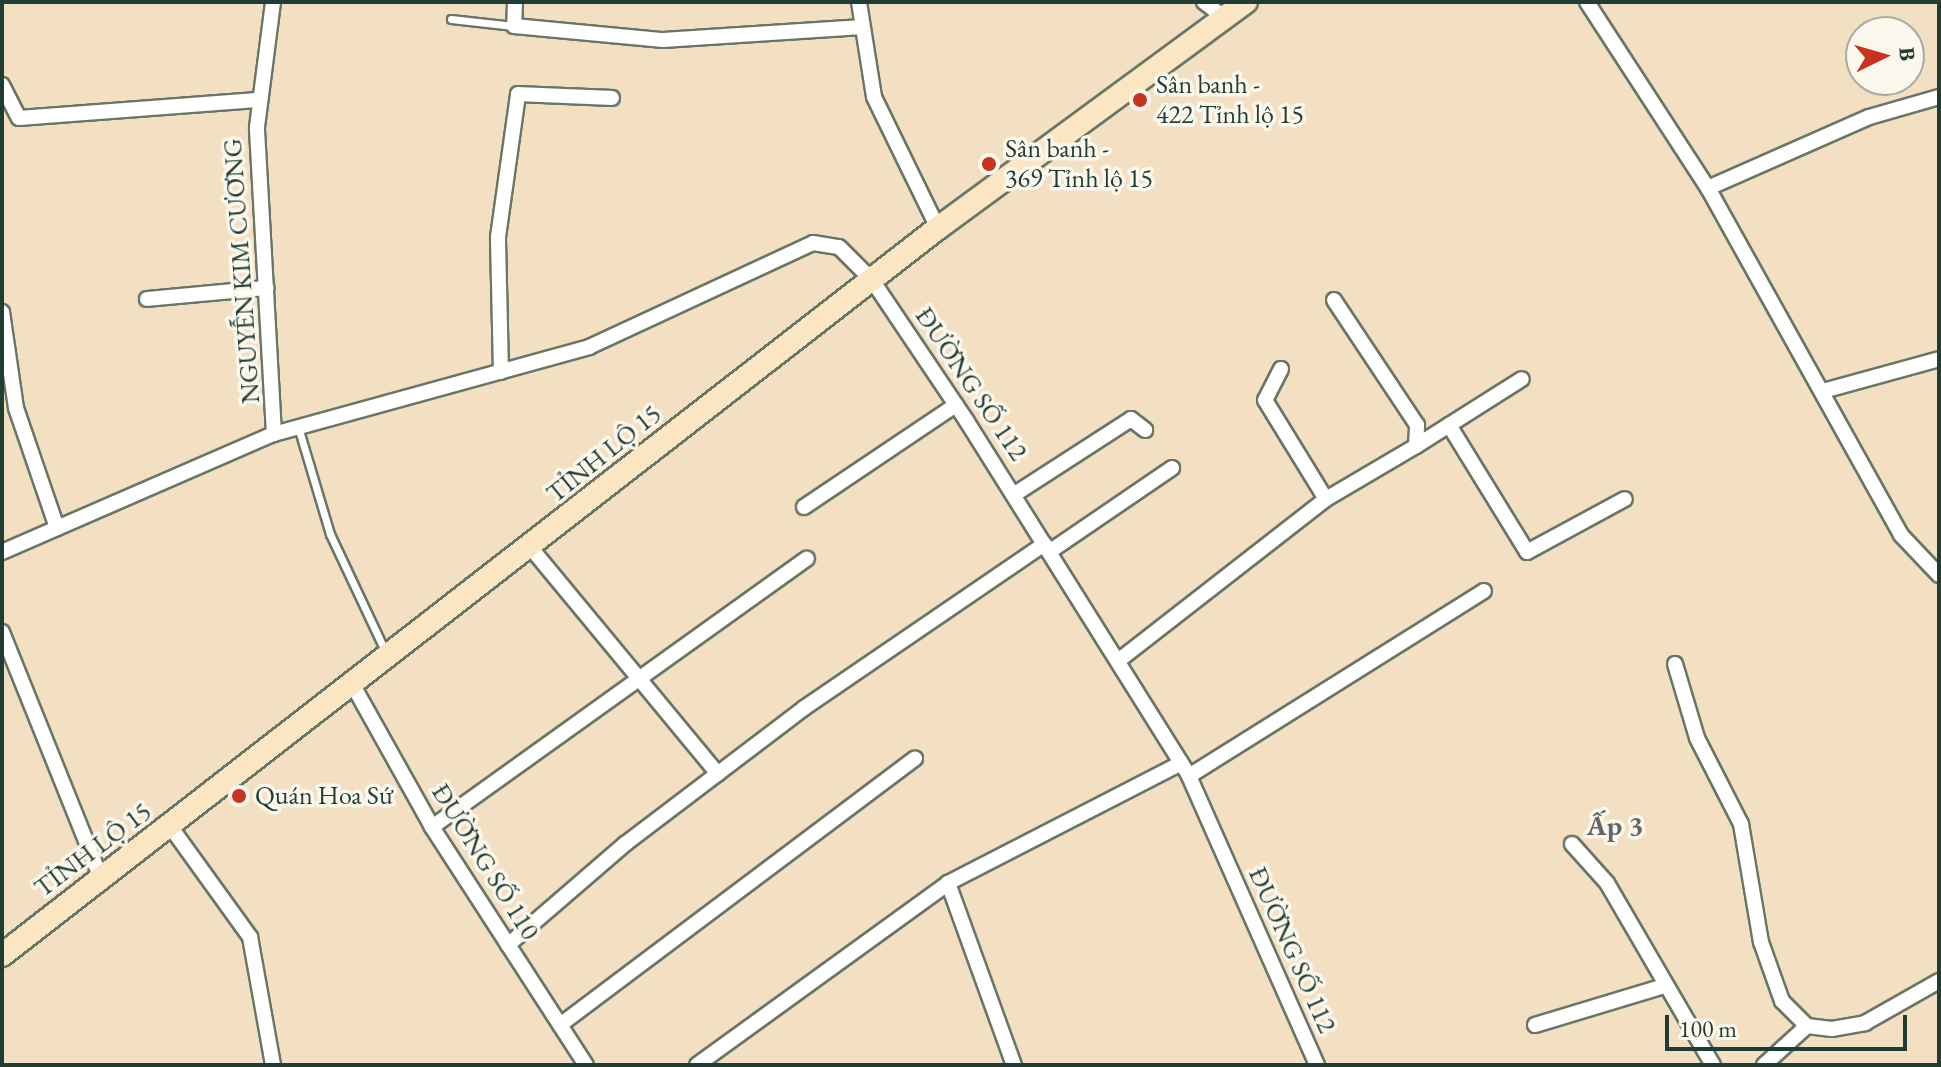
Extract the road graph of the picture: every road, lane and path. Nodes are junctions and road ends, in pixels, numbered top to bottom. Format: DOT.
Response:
graph roads {
  1 [pos="273,2"];
  2 [pos="515,2"];
  3 [pos="859,2"];
  4 [pos="1204,2"];
  5 [pos="1246,2"];
  6 [pos="1587,2"];
  7 [pos="1224,17"];
  8 [pos="451,19"];
  9 [pos="514,26"];
  10 [pos="863,27"];
  11 [pos="2,85"];
  12 [pos="1939,97"];
  13 [pos="612,98"];
  14 [pos="260,100"];
  15 [pos="1708,188"];
  16 [pos="938,228"];
  17 [pos="872,280"];
  18 [pos="266,288"];
  19 [pos="147,299"];
  20 [pos="1334,300"];
  21 [pos="2,312"];
  22 [pos="1939,359"];
  23 [pos="1281,369"];
  24 [pos="501,372"];
  25 [pos="1522,379"];
  26 [pos="1823,391"];
  27 [pos="956,405"];
  28 [pos="1449,425"];
  29 [pos="299,430"];
  30 [pos="1145,430"];
  31 [pos="274,434"];
  32 [pos="1416,446"];
  33 [pos="1172,468"];
  34 [pos="1015,494"];
  35 [pos="1326,499"];
  36 [pos="1625,499"];
  37 [pos="804,507"];
  38 [pos="57,528"];
  39 [pos="531,548"];
  40 [pos="1047,548"];
  41 [pos="2,552"];
  42 [pos="807,559"];
  43 [pos="1939,575"];
  44 [pos="1484,591"];
  45 [pos="2,632"];
  46 [pos="385,652"];
  47 [pos="1118,661"];
  48 [pos="1675,664"];
  49 [pos="643,679"];
  50 [pos="350,680"];
  51 [pos="915,758"];
  52 [pos="1181,763"];
  53 [pos="718,774"];
  54 [pos="1189,776"];
  55 [pos="170,826"];
  56 [pos="432,827"];
  57 [pos="1572,844"];
  58 [pos="101,878"];
  59 [pos="948,883"];
  60 [pos="508,945"];
  61 [pos="2,955"];
  62 [pos="1939,981"];
  63 [pos="1664,986"];
  64 [pos="560,1025"];
  65 [pos="1535,1025"];
  66 [pos="1807,1026"];
  67 [pos="273,1065"];
  68 [pos="586,1065"];
  69 [pos="697,1065"];
  70 [pos="1014,1065"];
  71 [pos="1317,1065"];
  72 [pos="1713,1065"];
  73 [pos="1764,1065"];
  1 -- 14 [label="street, NGUYỄN KIM CƯƠNG"];
  2 -- 9 [label="street"];
  3 -- 10 [label="street"];
  4 -- 7 [label="street"];
  5 -- 7 [label="main road, TỈNH LỘ 15"];
  6 -- 15 [label="street"];
  7 -- 16 [label="main road, TỈNH LỘ 15"];
  8 -- 9 [label="lane"];
  9 -- 10 [label="street"];
  10 -- 16 [label="street"];
  11 -- 14 [label="street"];
  12 -- 15 [label="street"];
  13 -- 24 [label="street"];
  14 -- 18 [label="street, NGUYỄN KIM CƯƠNG"];
  15 -- 26 [label="street"];
  16 -- 17 [label="main road, TỈNH LỘ 15"];
  17 -- 24 [label="street, ĐƯỜNG SỐ 112"];
  17 -- 27 [label="street, ĐƯỜNG SỐ 112"];
  17 -- 39 [label="main road, TỈNH LỘ 15"];
  18 -- 19 [label="street"];
  18 -- 31 [label="street, NGUYỄN KIM CƯƠNG"];
  20 -- 32 [label="street"];
  21 -- 38 [label="street"];
  22 -- 26 [label="street"];
  23 -- 35 [label="street"];
  24 -- 29 [label="street, ĐƯỜNG SỐ 112"];
  25 -- 28 [label="street"];
  26 -- 43 [label="street"];
  27 -- 34 [label="street, ĐƯỜNG SỐ 112"];
  27 -- 37 [label="street"];
  28 -- 32 [label="street"];
  28 -- 36 [label="street"];
  29 -- 31 [label="street, ĐƯỜNG SỐ 112"];
  29 -- 46 [label="lane"];
  30 -- 34 [label="street"];
  31 -- 38 [label="street, NGUYỄN KIM CƯƠNG"];
  32 -- 35 [label="street"];
  33 -- 40 [label="street"];
  34 -- 40 [label="street, ĐƯỜNG SỐ 112"];
  35 -- 47 [label="street"];
  38 -- 41 [label="street, NGUYỄN KIM CƯƠNG"];
  39 -- 46 [label="main road, TỈNH LỘ 15"];
  39 -- 49 [label="street"];
  40 -- 47 [label="street, ĐƯỜNG SỐ 112"];
  40 -- 53 [label="street"];
  42 -- 49 [label="street"];
  44 -- 54 [label="street"];
  45 -- 58 [label="street"];
  46 -- 50 [label="main road, TỈNH LỘ 15"];
  47 -- 52 [label="street, ĐƯỜNG SỐ 112"];
  48 -- 66 [label="street"];
  49 -- 53 [label="street"];
  49 -- 56 [label="street"];
  50 -- 55 [label="main road, TỈNH LỘ 15"];
  50 -- 56 [label="street, ĐƯỜNG SỐ 110"];
  51 -- 64 [label="street"];
  52 -- 54 [label="street, ĐƯỜNG SỐ 112"];
  52 -- 59 [label="street"];
  53 -- 60 [label="street"];
  54 -- 71 [label="street, ĐƯỜNG SỐ 112"];
  55 -- 58 [label="main road, TỈNH LỘ 15"];
  55 -- 67 [label="street"];
  56 -- 60 [label="street, ĐƯỜNG SỐ 110"];
  57 -- 63 [label="street"];
  58 -- 61 [label="main road, TỈNH LỘ 15"];
  59 -- 69 [label="street"];
  59 -- 70 [label="street"];
  60 -- 64 [label="street, ĐƯỜNG SỐ 110"];
  62 -- 66 [label="street"];
  63 -- 65 [label="street"];
  63 -- 72 [label="street"];
  64 -- 68 [label="street, ĐƯỜNG SỐ 110"];
  66 -- 73 [label="street"];
}
